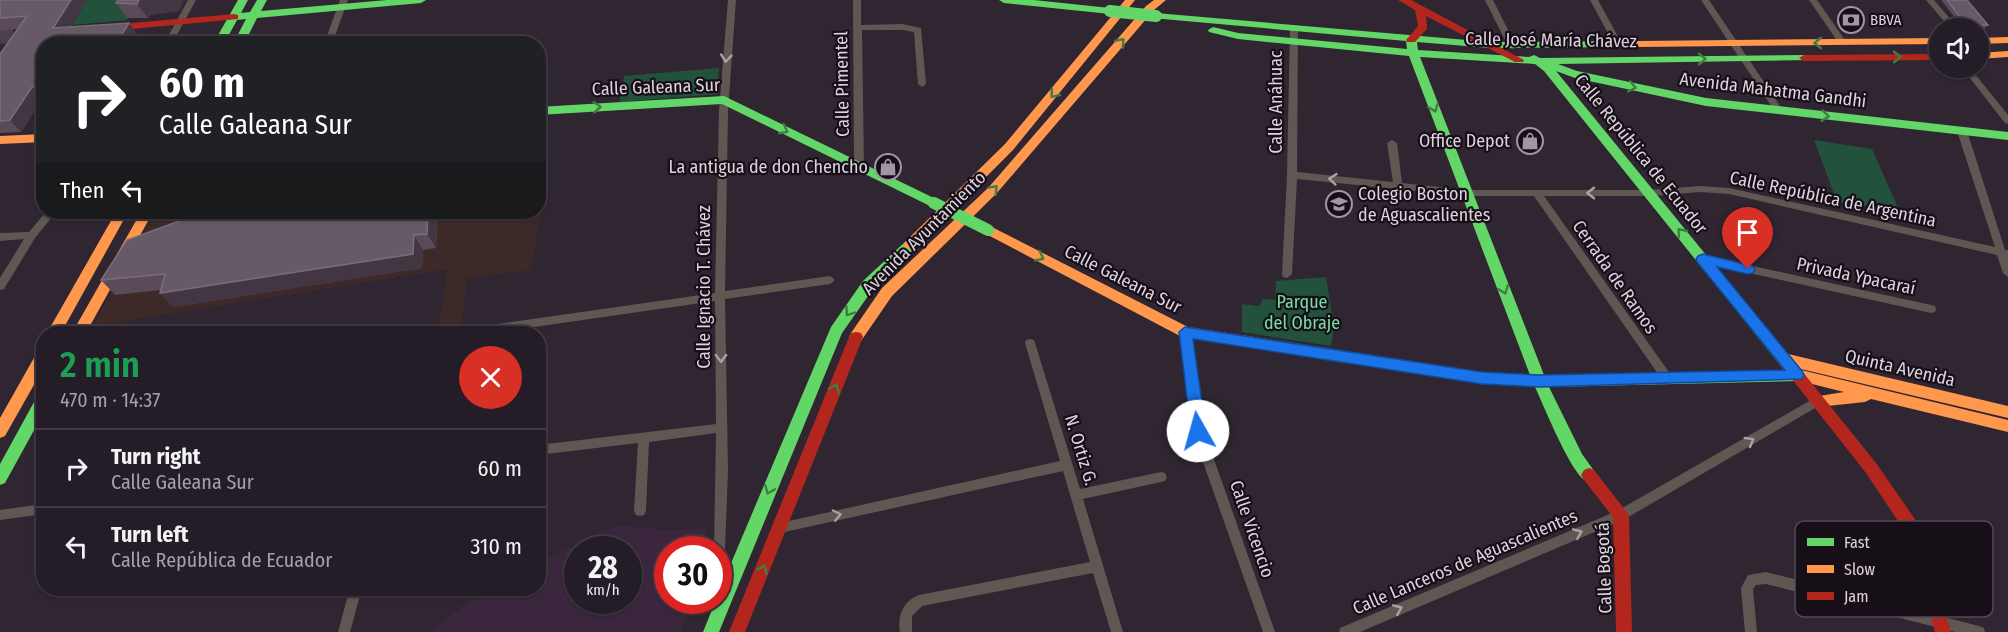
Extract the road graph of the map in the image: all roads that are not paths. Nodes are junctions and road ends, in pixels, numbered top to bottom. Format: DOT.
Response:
graph roads {
  1 [pos="192,0"];
  2 [pos="243,0"];
  3 [pos="262,0"];
  4 [pos="421,0"];
  5 [pos="732,0"];
  6 [pos="857,0"];
  7 [pos="1004,0"];
  8 [pos="1130,0"];
  9 [pos="1161,0"];
  10 [pos="1402,0"];
  11 [pos="1489,0"];
  12 [pos="1594,0"];
  13 [pos="1705,0"];
  14 [pos="1813,0"];
  15 [pos="1930,0"];
  16 [pos="343,4"];
  17 [pos="1423,5"];
  18 [pos="1111,7"];
  19 [pos="254,16"];
  20 [pos="234,17"];
  21 [pos="1945,18"];
  22 [pos="182,21"];
  23 [pos="121,27"];
  24 [pos="857,28"];
  25 [pos="1293,35"];
  26 [pos="173,36"];
  27 [pos="223,36"];
  28 [pos="243,36"];
  29 [pos="331,36"];
  30 [pos="2008,40"];
  31 [pos="1929,41"];
  32 [pos="1989,41"];
  33 [pos="1843,43"];
  34 [pos="1618,44"];
  35 [pos="1735,44"];
  36 [pos="1490,45"];
  37 [pos="1512,46"];
  38 [pos="1412,47"];
  39 [pos="2008,54"];
  40 [pos="1989,55"];
  41 [pos="1929,57"];
  42 [pos="1745,59"];
  43 [pos="1519,60"];
  44 [pos="1538,61"];
  45 [pos="1974,78"];
  46 [pos="922,84"];
  47 [pos="724,99"];
  48 [pos="546,110"];
  49 [pos="1779,111"];
  50 [pos="2008,121"];
  51 [pos="1962,131"];
  52 [pos="2008,136"];
  53 [pos="36,139"];
  54 [pos="1,141"];
  55 [pos="1392,143"];
  56 [pos="859,168"];
  57 [pos="1293,175"];
  58 [pos="1398,186"];
  59 [pos="1467,193"];
  60 [pos="1649,193"];
  61 [pos="1537,194"];
  62 [pos="45,219"];
  63 [pos="118,219"];
  64 [pos="143,219"];
  65 [pos="32,235"];
  66 [pos="0,237"];
  67 [pos="2005,253"];
  68 [pos="1703,259"];
  69 [pos="2008,273"];
  70 [pos="1287,274"];
  71 [pos="830,280"];
  72 [pos="0,286"];
  73 [pos="720,296"];
  74 [pos="1931,309"];
  75 [pos="58,326"];
  76 [pos="83,326"];
  77 [pos="512,326"];
  78 [pos="1185,332"];
  79 [pos="1030,343"];
  80 [pos="1784,359"];
  81 [pos="36,367"];
  82 [pos="1797,375"];
  83 [pos="1667,378"];
  84 [pos="1539,381"];
  85 [pos="1879,395"];
  86 [pos="1818,401"];
  87 [pos="2008,412"];
  88 [pos="36,417"];
  89 [pos="2,426"];
  90 [pos="2008,426"];
  91 [pos="722,428"];
  92 [pos="644,437"];
  93 [pos="546,449"];
  94 [pos="1066,465"];
  95 [pos="1161,477"];
  96 [pos="0,478"];
  97 [pos="1076,495"];
  98 [pos="36,511"];
  99 [pos="640,511"];
  100 [pos="0,515"];
  101 [pos="1621,515"];
  102 [pos="1907,521"];
  103 [pos="780,528"];
  104 [pos="722,536"];
  105 [pos="1096,567"];
  106 [pos="1795,588"];
  107 [pos="354,596"];
  108 [pos="1904,617"];
  109 [pos="713,626"];
  110 [pos="1942,627"];
  111 [pos="743,629"];
  112 [pos="344,632"];
  113 [pos="906,632"];
  114 [pos="1117,632"];
  115 [pos="1269,632"];
  116 [pos="1345,632"];
  117 [pos="1624,632"];
  118 [pos="1751,632"];
  119 [pos="1979,632"];
  1 -- 22 [label="street"];
  2 -- 20 [label="main road"];
  3 -- 19 [label="main road"];
  4 -- 16 [label="main road"];
  5 -- 47 [label="street, Calle Ignacio T. Chávez, one-way"];
  6 -- 24 [label="street, Calle Pimentel"];
  7 -- 18 [label="main road, Calle José María Chávez"];
  8 -- 109 [label="main road, Avenida Ayuntamiento, one-way"];
  103 -- 9 [label="main road, Avenida Ayuntamiento, one-way"];
  10 -- 17 [label="main road"];
  11 -- 37 [label="street"];
  12 -- 34 [label="street"];
  13 -- 35 [label="street"];
  14 -- 33 [label="street"];
  15 -- 21 [label="street"];
  16 -- 19 [label="main road"];
  16 -- 29 [label="street"];
  17 -- 36 [label="main road"];
  17 -- 37 [label="main road"];
  17 -- 38 [label="main road"];
  18 -- 25 [label="main road, Calle José María Chávez, bridge"];
  19 -- 20 [label="main road"];
  19 -- 28 [label="main road"];
  20 -- 22 [label="main road"];
  20 -- 27 [label="main road"];
  22 -- 23 [label="main road"];
  22 -- 26 [label="street"];
  24 -- 46 [label="street"];
  24 -- 56 [label="street, Calle Pimentel"];
  25 -- 38 [label="main road, Calle José María Chávez"];
  25 -- 57 [label="street, Calle Anáhuac"];
  30 -- 32 [label="main road"];
  31 -- 33 [label="main road, Calle José María Chávez"];
  33 -- 35 [label="main road, Calle José María Chávez, one-way"];
  34 -- 35 [label="main road, Calle José María Chávez"];
  34 -- 37 [label="main road, Calle José María Chávez"];
  35 -- 42 [label="street"];
  36 -- 37 [label="main road, Calle José María Chávez"];
  36 -- 38 [label="main road, Calle José María Chávez"];
  36 -- 43 [label="main road"];
  37 -- 44 [label="main road"];
  38 -- 43 [label="main road, Calle José María Chávez"];
  38 -- 59 [label="main road, Calle Bogotá, one-way"];
  39 -- 40 [label="main road"];
  42 -- 41 [label="main road, Calle José María Chávez, one-way"];
  44 -- 42 [label="main road, Calle José María Chávez, one-way"];
  42 -- 49 [label="street"];
  43 -- 44 [label="main road, Calle José María Chávez"];
  44 -- 49 [label="main road, Avenida Mahatma Gandhi, one-way"];
  44 -- 60 [label="main road, Calle República de Ecuador"];
  45 -- 50 [label="street"];
  48 -- 47 [label="main road, Calle Galeana Sur, one-way"];
  47 -- 56 [label="main road, Calle Galeana Sur, one-way"];
  47 -- 73 [label="street, Calle Ignacio T. Chávez"];
  49 -- 51 [label="main road, Avenida Mahatma Gandhi, one-way"];
  51 -- 52 [label="main road, Avenida Mahatma Gandhi"];
  51 -- 67 [label="street"];
  53 -- 54 [label="main road"];
  55 -- 58 [label="street"];
  56 -- 78 [label="main road, Calle Galeana Sur, one-way, bridge"];
  58 -- 57 [label="street, Calle República de Argentina, one-way"];
  57 -- 70 [label="street, Calle Anáhuac"];
  58 -- 59 [label="street, Calle República de Argentina"];
  59 -- 61 [label="street, Calle República de Argentina"];
  59 -- 84 [label="main road, Calle Bogotá, one-way"];
  60 -- 61 [label="street, Calle República de Argentina, one-way"];
  60 -- 67 [label="street, Calle República de Argentina"];
  68 -- 60 [label="main road, Calle República de Ecuador, one-way"];
  61 -- 83 [label="street, Cerrada de Ramos"];
  62 -- 65 [label="street"];
  63 -- 75 [label="main road"];
  64 -- 76 [label="main road"];
  65 -- 66 [label="street"];
  65 -- 72 [label="street"];
  67 -- 69 [label="street"];
  68 -- 74 [label="street, Privada Ypacaraí"];
  68 -- 80 [label="main road, Calle República de Ecuador"];
  71 -- 73 [label="street"];
  73 -- 77 [label="street"];
  73 -- 91 [label="street, Calle Ignacio T. Chávez, one-way"];
  78 -- 84 [label="main road, Calle Galeana Sur"];
  78 -- 115 [label="street, Calle Vicencio"];
  79 -- 94 [label="street, N. Ortiz G."];
  80 -- 82 [label="main road, Calle República de Ecuador"];
  80 -- 87 [label="main road, Quinta Avenida"];
  81 -- 89 [label="main road"];
  82 -- 83 [label="main road, Calle Galeana Sur"];
  82 -- 85 [label="main road, Quinta Avenida"];
  82 -- 86 [label="main road, Calle República de Ecuador"];
  83 -- 84 [label="main road, Calle Galeana Sur"];
  84 -- 101 [label="main road, Calle Bogotá"];
  85 -- 86 [label="main road"];
  85 -- 90 [label="main road, Quinta Avenida"];
  101 -- 86 [label="street, Calle Lanceros de Aguascalientes, one-way"];
  86 -- 102 [label="main road, Calle República de Ecuador"];
  88 -- 96 [label="main road"];
  91 -- 92 [label="street"];
  91 -- 104 [label="street, Calle Ignacio T. Chávez"];
  92 -- 93 [label="street"];
  92 -- 99 [label="street"];
  94 -- 97 [label="street, N. Ortiz G."];
  103 -- 94 [label="street, one-way"];
  95 -- 97 [label="street"];
  97 -- 105 [label="street, N. Ortiz G."];
  98 -- 100 [label="street"];
  116 -- 101 [label="street, Calle Lanceros de Aguascalientes, one-way"];
  101 -- 117 [label="main road, Calle Bogotá"];
  111 -- 103 [label="main road, Avenida Ayuntamiento, one-way"];
  105 -- 113 [label="street"];
  105 -- 114 [label="street, N. Ortiz G."];
  106 -- 118 [label="street"];
  107 -- 112 [label="street"];
  108 -- 110 [label="street"];
  110 -- 119 [label="street"];
}
